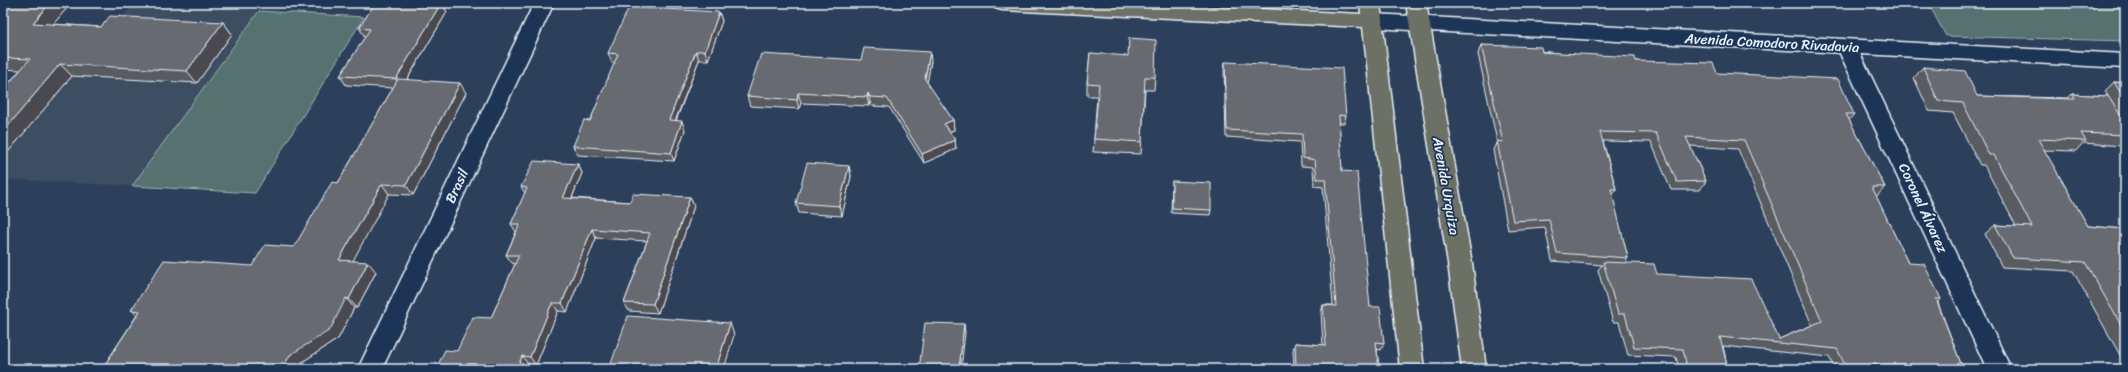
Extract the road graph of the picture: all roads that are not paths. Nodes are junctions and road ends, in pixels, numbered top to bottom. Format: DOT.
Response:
graph roads {
  1 [pos="544,3"];
  2 [pos="1002,3"];
  3 [pos="1416,3"];
  4 [pos="1372,12"];
  5 [pos="1420,24"];
  6 [pos="1847,47"];
  7 [pos="2125,61"];
  8 [pos="370,369"];
  9 [pos="1412,369"];
  10 [pos="1474,369"];
  11 [pos="1999,369"];
  1 -- 8 [label="street, Brasil"];
  2 -- 4 [label="main road"];
  3 -- 5 [label="main road, Avenida Urquiza"];
  4 -- 5 [label="street, Avenida Comodoro Rivadavia"];
  4 -- 9 [label="main road"];
  5 -- 6 [label="street, Avenida Comodoro Rivadavia"];
  5 -- 10 [label="main road, Avenida Urquiza"];
  6 -- 7 [label="street, Avenida Comodoro Rivadavia"];
  6 -- 11 [label="street, Coronel Álvarez"];
}
